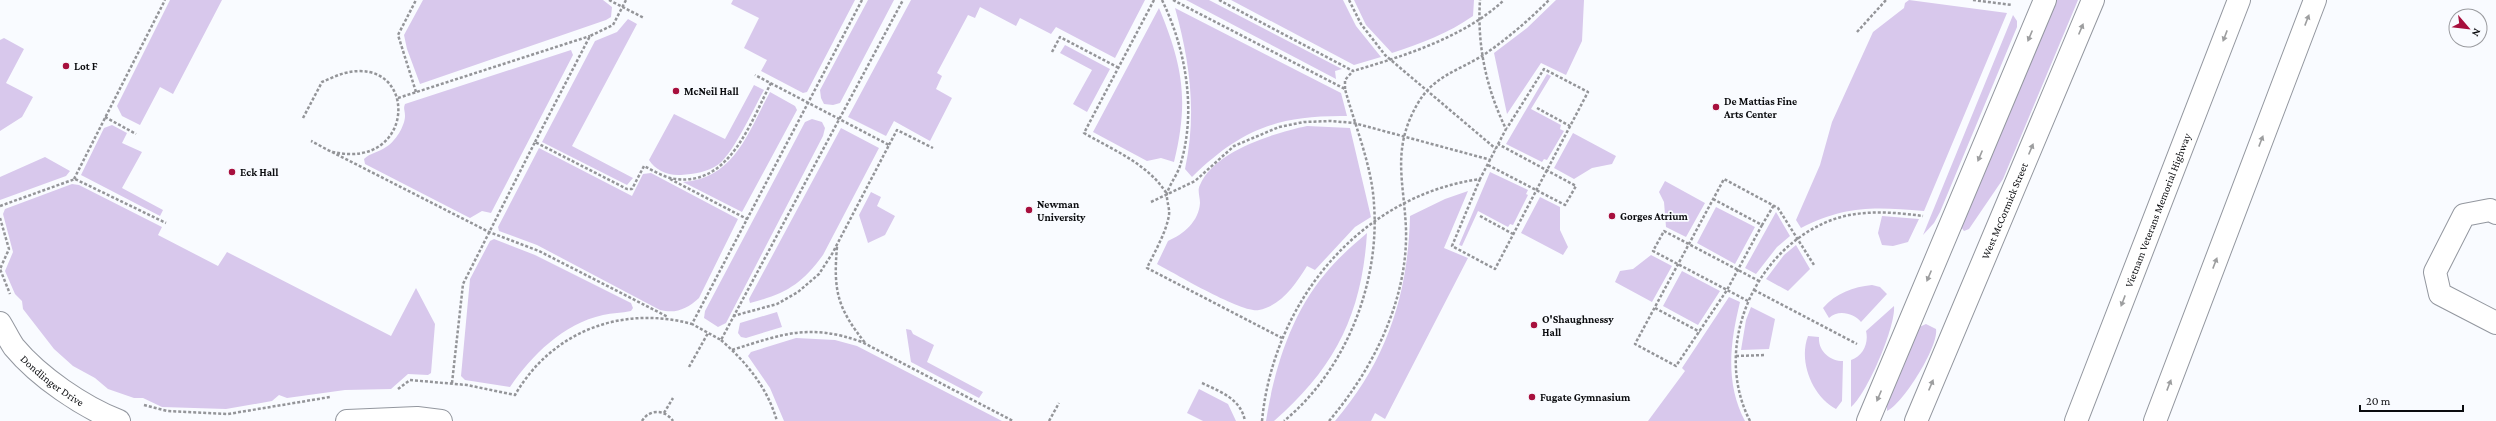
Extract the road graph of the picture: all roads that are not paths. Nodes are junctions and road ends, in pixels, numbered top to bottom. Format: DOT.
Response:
graph roads {
  1 [pos="2045,0"];
  2 [pos="2093,0"];
  3 [pos="2239,0"];
  4 [pos="2315,0"];
  5 [pos="2496,213"];
  6 [pos="0,323"];
  7 [pos="2496,324"];
  8 [pos="119,421"];
  9 [pos="347,421"];
  10 [pos="442,421"];
  11 [pos="1868,421"];
  12 [pos="1916,421"];
  13 [pos="2076,421"];
  14 [pos="2155,421"];
  1 -- 11 [label="main road, one-way"];
  12 -- 2 [label="main road, West McCormick Street, one-way"];
  3 -- 13 [label="main road, Vietnam Veterans Memorial Highway, one-way"];
  14 -- 4 [label="main road, one-way"];
  5 -- 7 [label="main road"];
  6 -- 8 [label="main road, Dondlinger Drive"];
  9 -- 10 [label="main road"];
}
